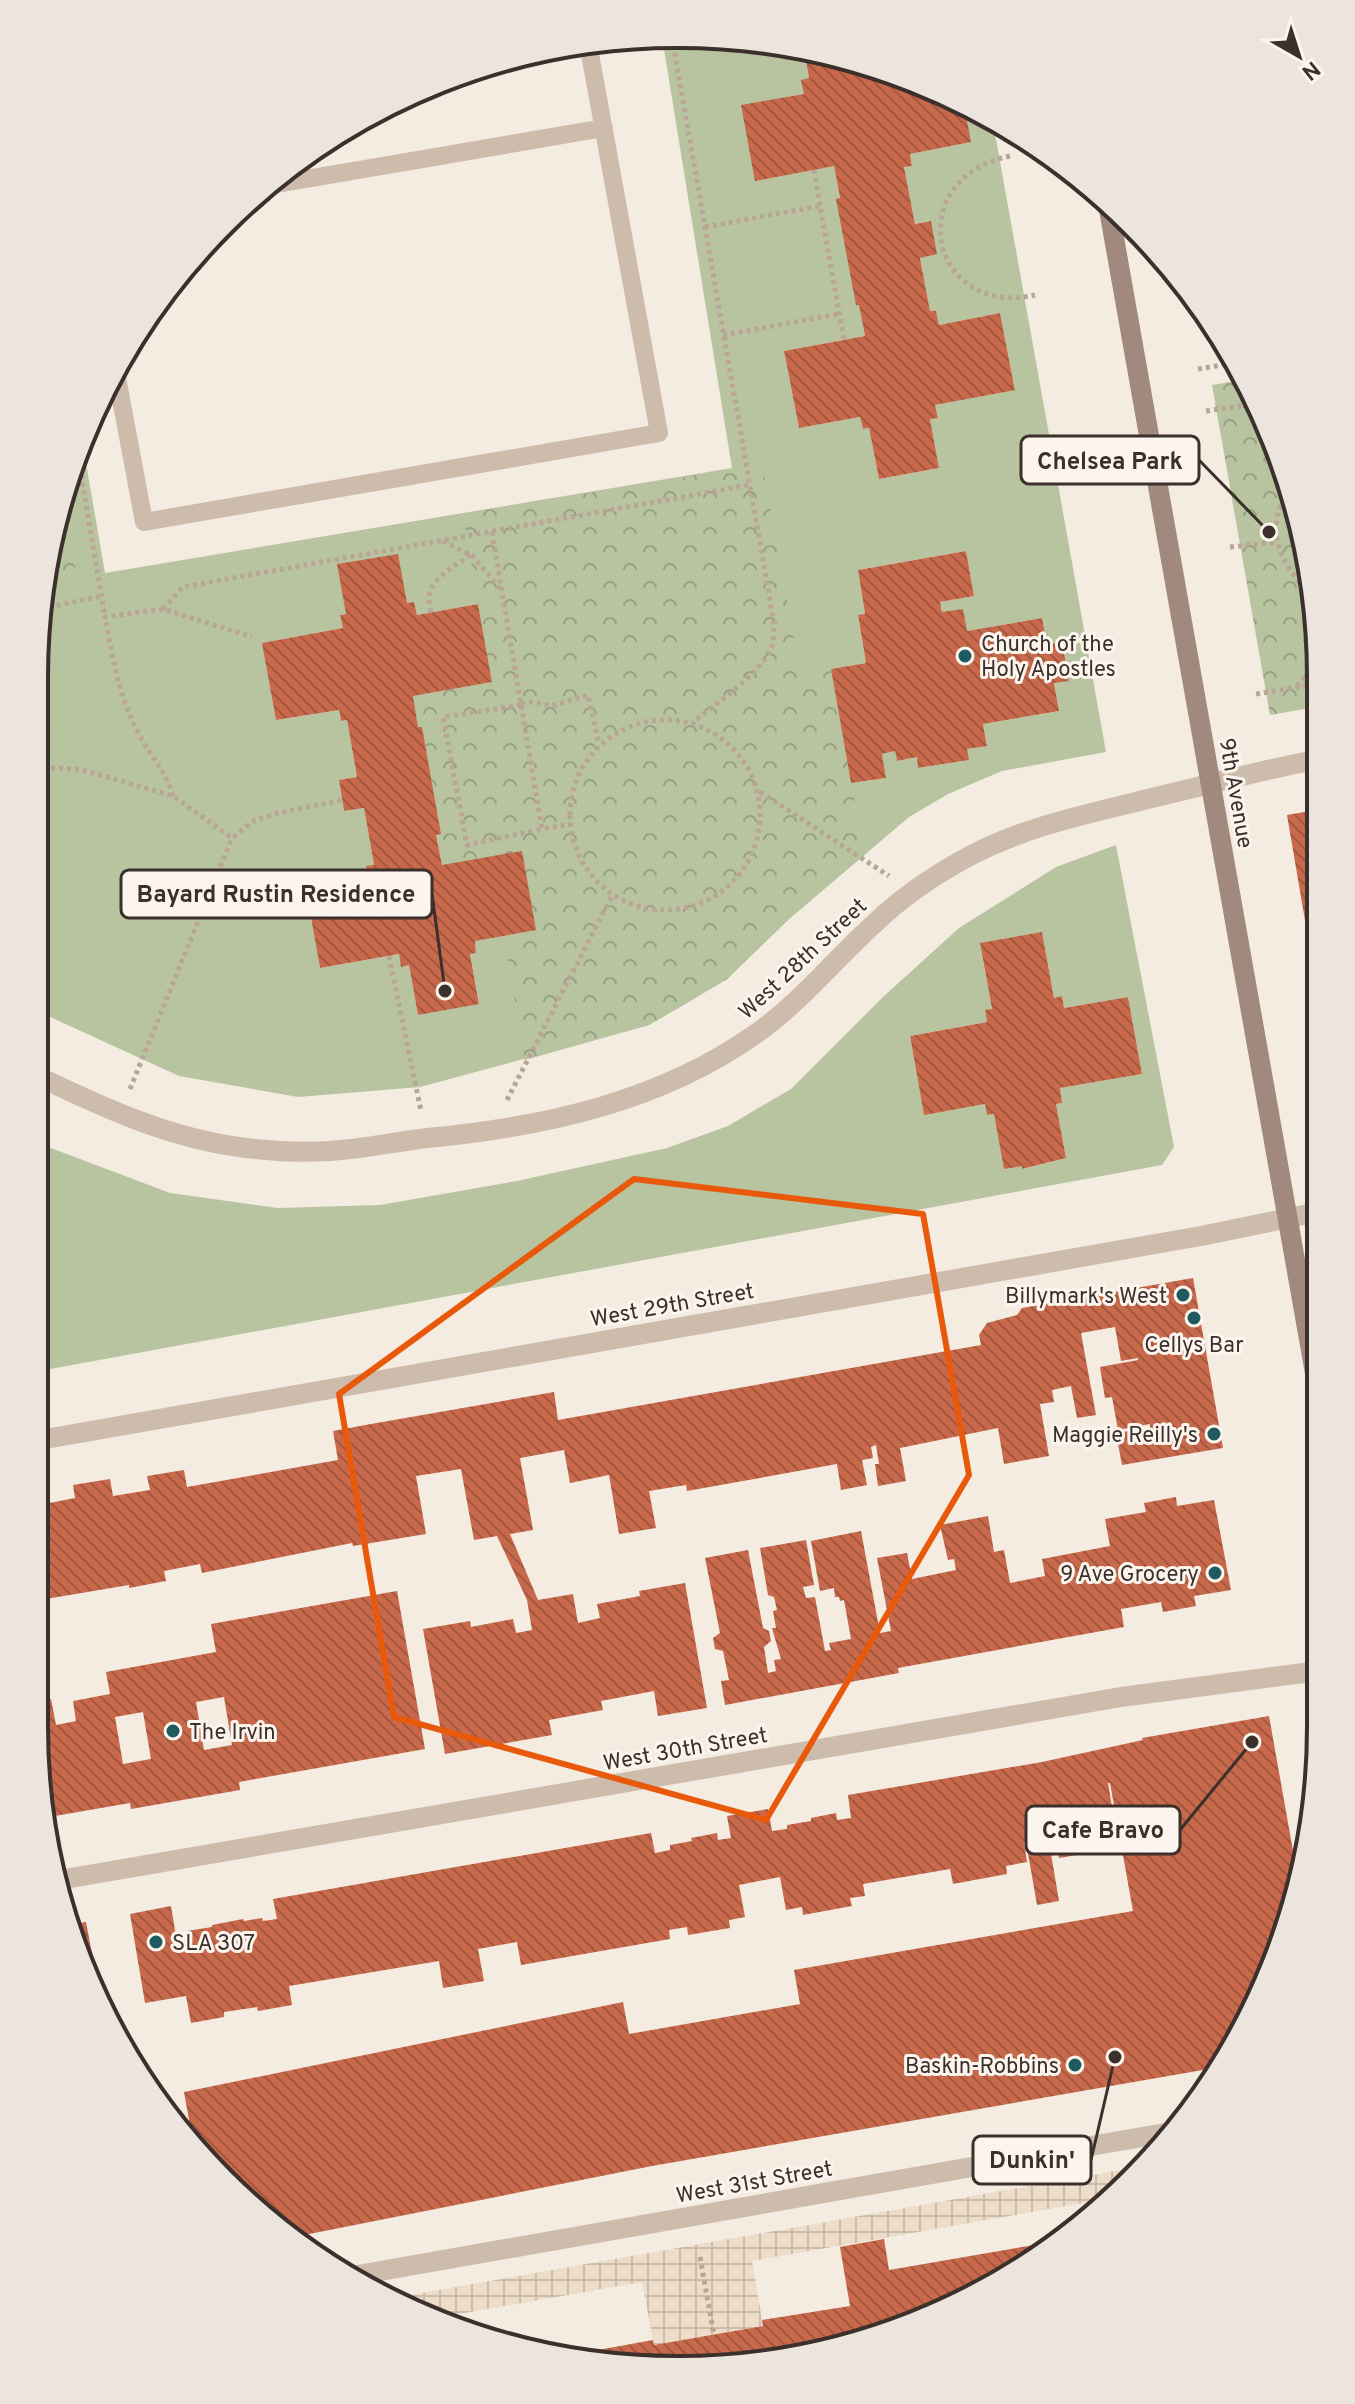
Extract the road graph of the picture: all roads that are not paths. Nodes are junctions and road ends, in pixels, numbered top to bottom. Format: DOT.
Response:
graph roads {
  1 [pos="590,54"];
  2 [pos="604,128"];
  3 [pos="289,182"];
  4 [pos="1111,221"];
  5 [pos="119,388"];
  6 [pos="1307,762"];
  7 [pos="1212,783"];
  8 [pos="48,1081"];
  9 [pos="1307,1214"];
  10 [pos="1287,1219"];
  11 [pos="1307,1329"];
  12 [pos="48,1439"];
  13 [pos="1307,1673"];
  14 [pos="67,1879"];
  15 [pos="1157,2134"];
  16 [pos="366,2274"];
  1 -- 2 [label="lane"];
  2 -- 3 [label="lane"];
  2 -- 5 [label="lane"];
  4 -- 7 [label="main road, 9th Avenue"];
  6 -- 7 [label="street, West 28th Street"];
  7 -- 8 [label="street, West 28th Street"];
  7 -- 10 [label="main road, 9th Avenue"];
  9 -- 10 [label="street, West 29th Street"];
  10 -- 11 [label="main road, 9th Avenue"];
  10 -- 12 [label="street, West 29th Street"];
  13 -- 14 [label="street, West 30th Street"];
  15 -- 16 [label="street, West 31st Street"];
}
